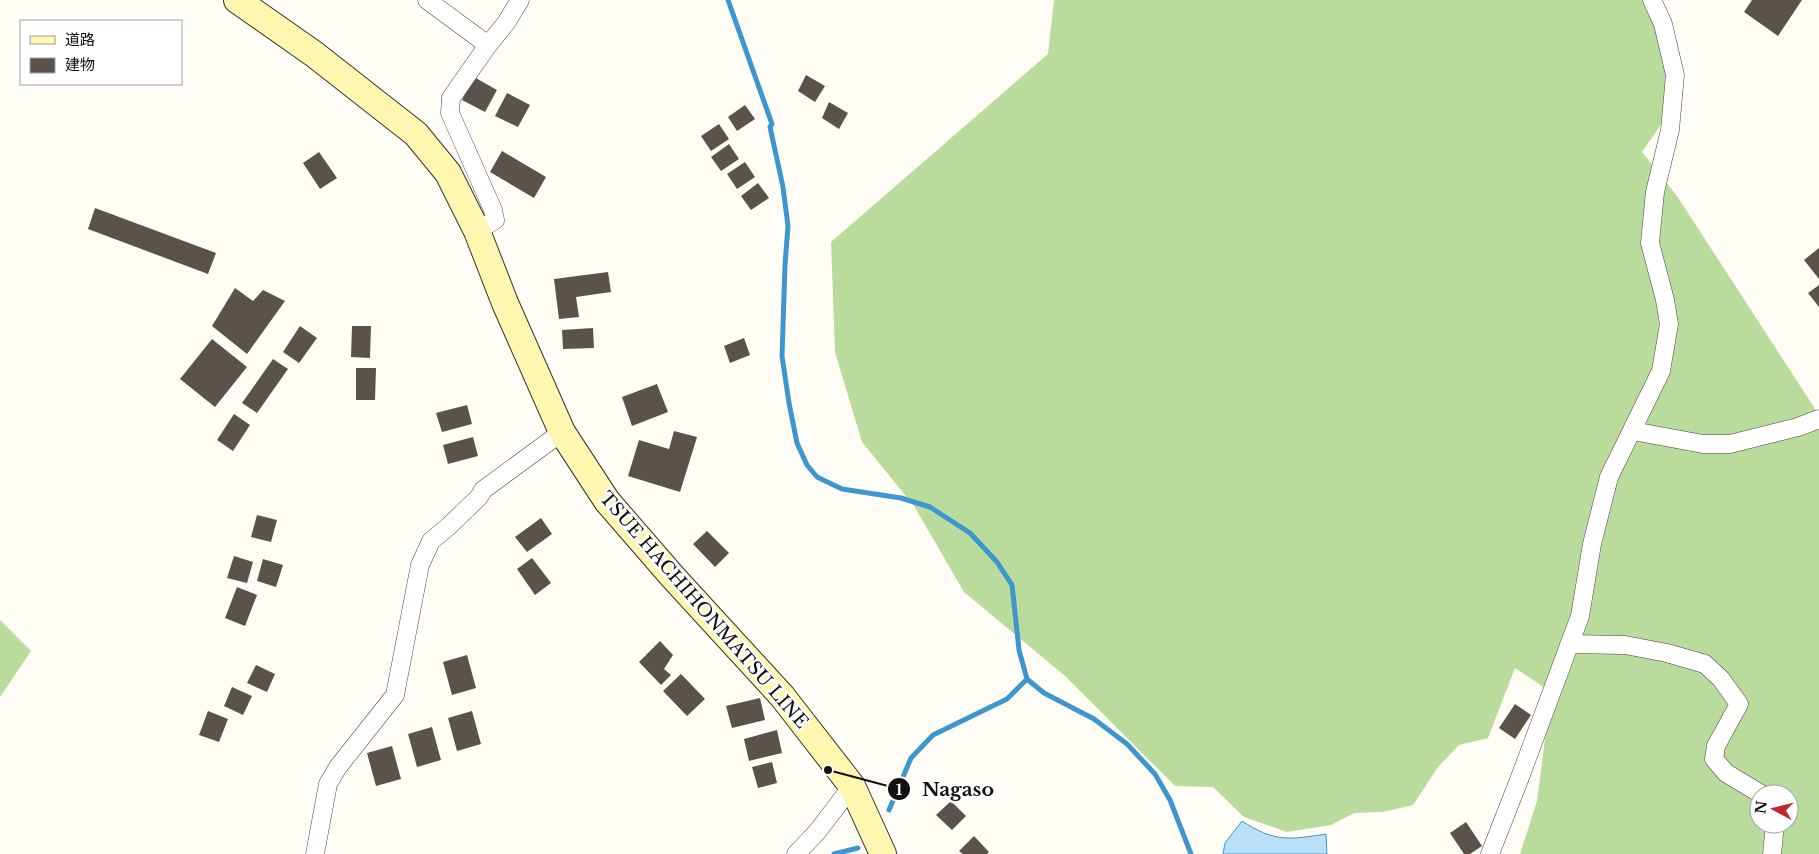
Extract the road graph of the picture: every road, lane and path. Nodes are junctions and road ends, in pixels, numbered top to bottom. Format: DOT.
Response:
graph roads {
  1 [pos="237,0"];
  2 [pos="428,0"];
  3 [pos="520,0"];
  4 [pos="1652,0"];
  5 [pos="488,46"];
  6 [pos="477,231"];
  7 [pos="1819,419"];
  8 [pos="1633,431"];
  9 [pos="562,432"];
  10 [pos="1569,644"];
  11 [pos="852,786"];
  12 [pos="1749,786"];
  13 [pos="1774,834"];
  14 [pos="316,854"];
  15 [pos="796,854"];
  16 [pos="883,854"];
  17 [pos="1490,854"];
  18 [pos="1772,854"];
  1 -- 6 [label="main road, TSUE HACHIHONMATSU LINE"];
  2 -- 5 [label="street"];
  3 -- 5 [label="street"];
  4 -- 8 [label="street"];
  5 -- 6 [label="street"];
  6 -- 9 [label="main road, TSUE HACHIHONMATSU LINE"];
  7 -- 8 [label="street"];
  8 -- 10 [label="street"];
  9 -- 11 [label="main road, TSUE HACHIHONMATSU LINE"];
  9 -- 14 [label="street"];
  10 -- 12 [label="street"];
  10 -- 17 [label="street"];
  11 -- 15 [label="street"];
  11 -- 16 [label="main road, TSUE HACHIHONMATSU LINE"];
  13 -- 18 [label="street"];
}
